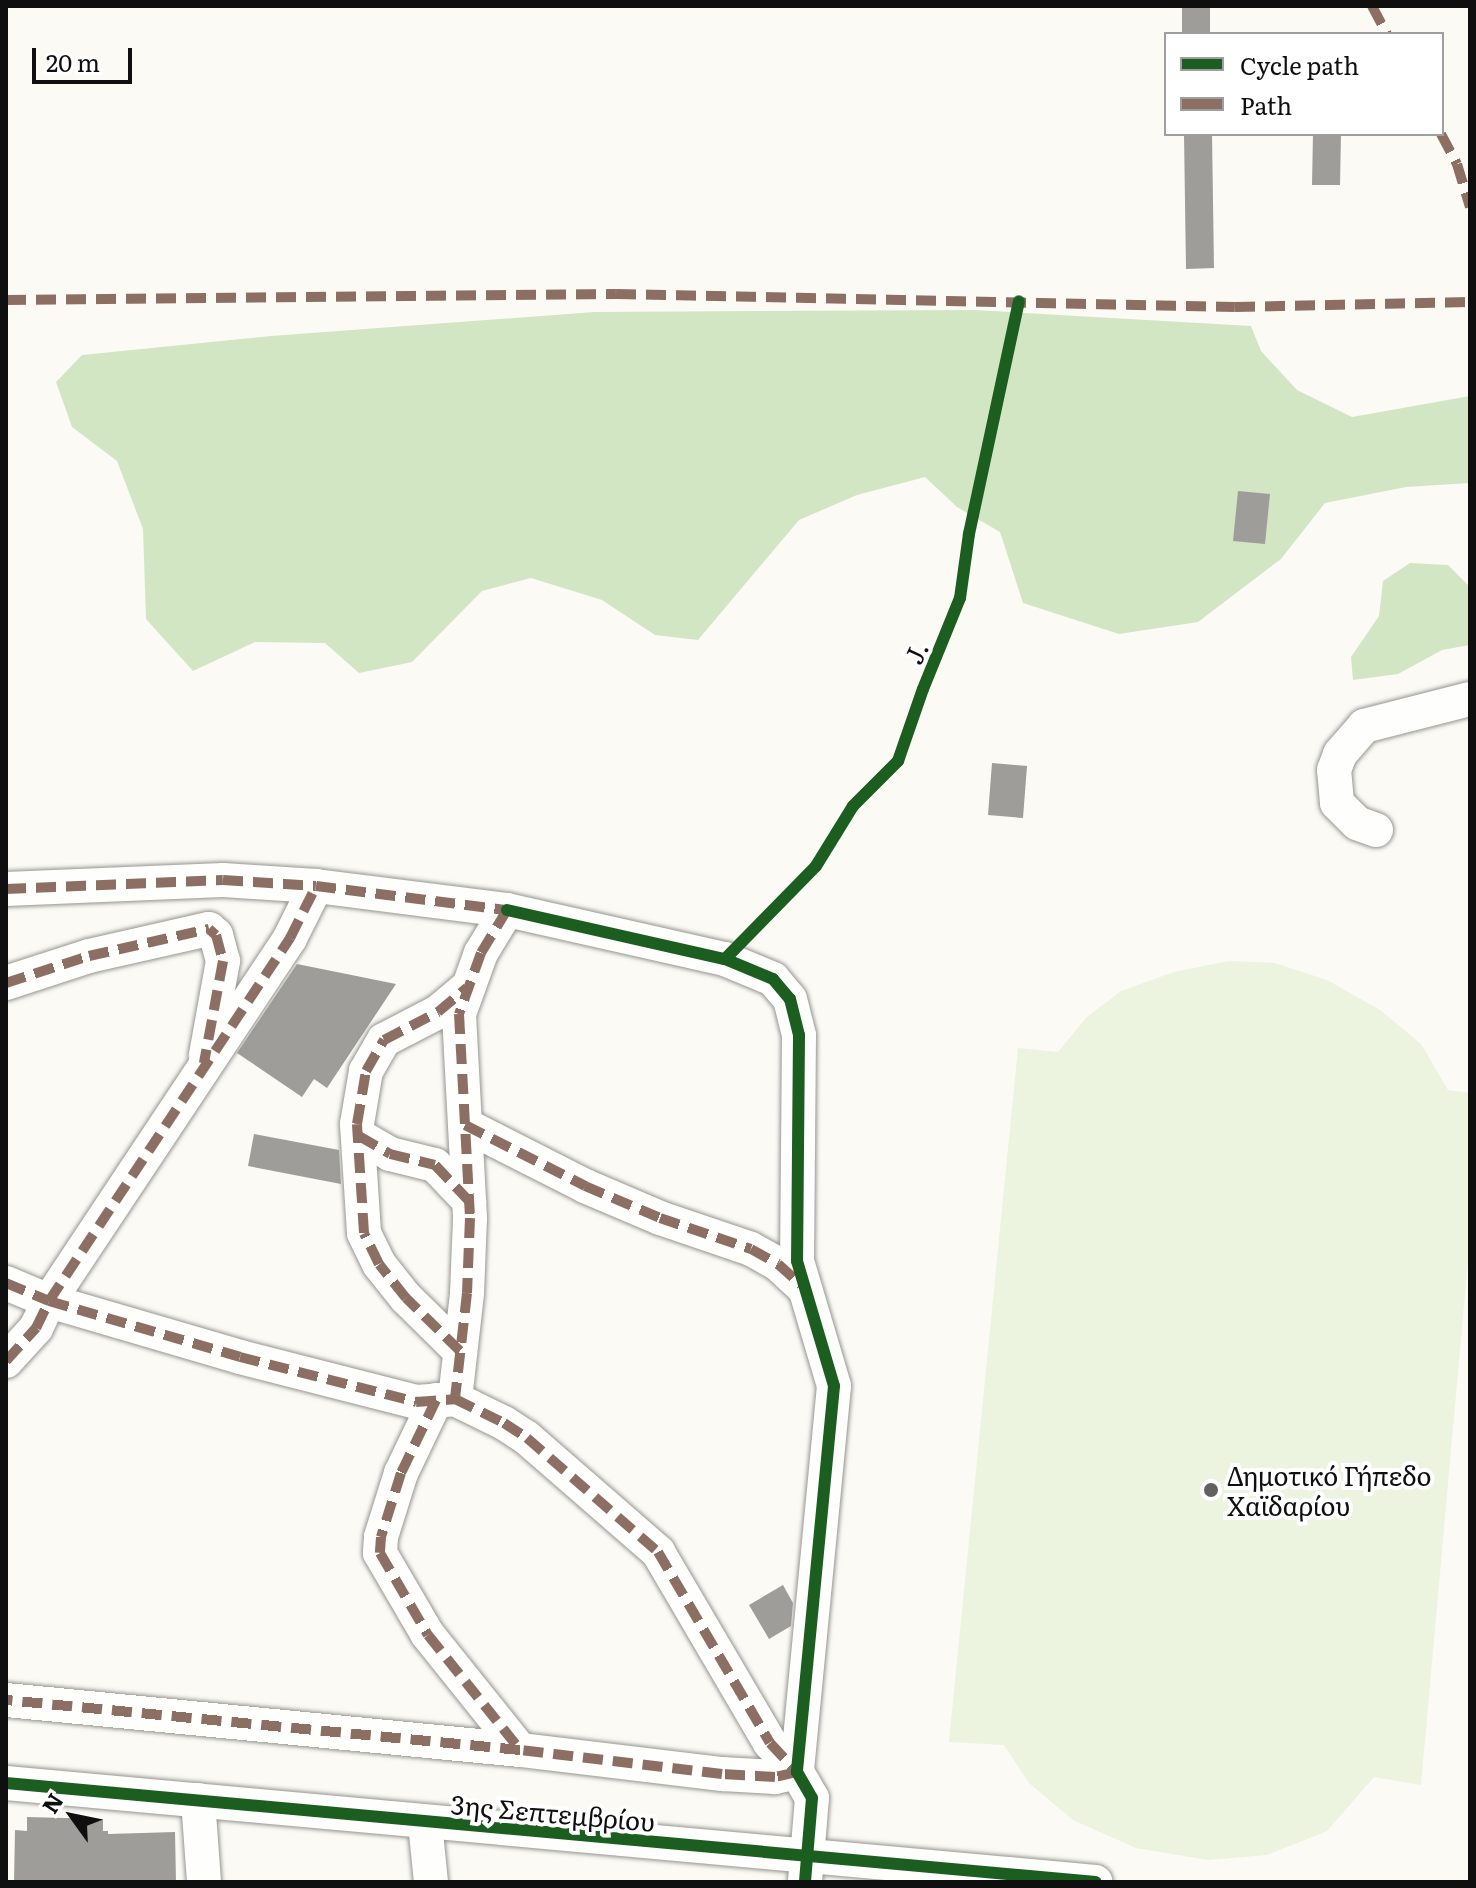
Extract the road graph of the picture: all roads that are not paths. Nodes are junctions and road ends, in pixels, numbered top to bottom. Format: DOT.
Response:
graph roads {
  1 [pos="1470,699"];
  2 [pos="1376,830"];
  3 [pos="316,886"];
  4 [pos="6,889"];
  5 [pos="507,910"];
  6 [pos="6,983"];
  7 [pos="469,986"];
  8 [pos="203,1071"];
  9 [pos="465,1125"];
  10 [pos="359,1136"];
  11 [pos="469,1201"];
  12 [pos="6,1283"];
  13 [pos="804,1288"];
  14 [pos="49,1301"];
  15 [pos="460,1351"];
  16 [pos="6,1361"];
  17 [pos="446,1400"];
  18 [pos="6,1700"];
  19 [pos="520,1750"];
  20 [pos="797,1772"];
  21 [pos="6,1783"];
  22 [pos="198,1800"];
  23 [pos="425,1823"];
  24 [pos="805,1869"];
  25 [pos="995,1877"];
  26 [pos="204,1882"];
  27 [pos="431,1882"];
  28 [pos="1096,1882"];
  1 -- 2 [label="street"];
  3 -- 4 [label="street"];
  3 -- 5 [label="street"];
  3 -- 8 [label="street"];
  5 -- 7 [label="street"];
  5 -- 13 [label="street"];
  6 -- 8 [label="street"];
  7 -- 9 [label="street"];
  7 -- 10 [label="street"];
  8 -- 14 [label="street"];
  9 -- 11 [label="street"];
  9 -- 13 [label="street"];
  10 -- 11 [label="street"];
  10 -- 15 [label="street"];
  11 -- 15 [label="street"];
  12 -- 14 [label="street"];
  13 -- 20 [label="street"];
  14 -- 16 [label="street"];
  14 -- 17 [label="street"];
  15 -- 17 [label="street"];
  17 -- 19 [label="street"];
  17 -- 20 [label="street"];
  18 -- 19 [label="street"];
  19 -- 20 [label="street"];
  20 -- 24 [label="street"];
  21 -- 22 [label="street, 3ης Σεπτεμβρίου"];
  22 -- 23 [label="street, 3ης Σεπτεμβρίου"];
  22 -- 26 [label="street"];
  23 -- 24 [label="street, 3ης Σεπτεμβρίου"];
  23 -- 27 [label="street"];
  24 -- 25 [label="street, 3ης Σεπτεμβρίου"];
  25 -- 28 [label="street, 3ης Σεπτεμβρίου"];
}
